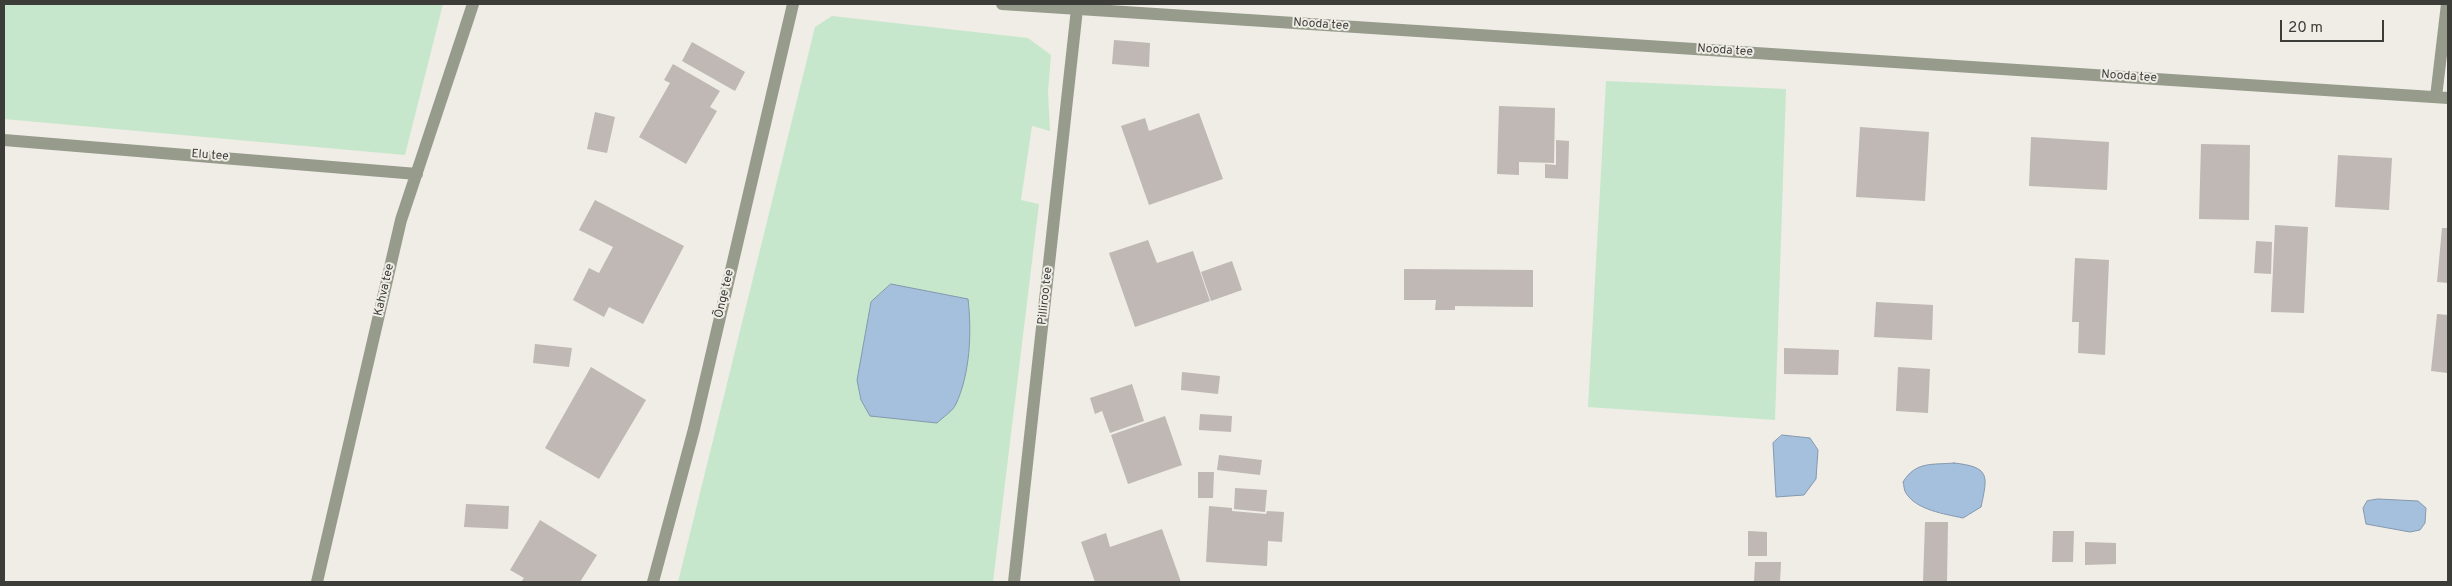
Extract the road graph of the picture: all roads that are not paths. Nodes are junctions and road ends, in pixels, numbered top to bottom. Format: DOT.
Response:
graph roads {
  1 [pos="473,4"];
  2 [pos="793,4"];
  3 [pos="1002,4"];
  4 [pos="2447,4"];
  5 [pos="1077,9"];
  6 [pos="2442,97"];
  7 [pos="4,140"];
  8 [pos="416,174"];
  9 [pos="316,582"];
  10 [pos="653,582"];
  11 [pos="1014,582"];
  1 -- 8 [label="street, Kahva tee"];
  2 -- 10 [label="street, Õnge tee"];
  3 -- 5 [label="street, Nooda tee"];
  4 -- 6 [label="street"];
  5 -- 6 [label="street, Nooda tee"];
  5 -- 11 [label="street, Pilliroo tee"];
  7 -- 8 [label="street, Elu tee"];
  8 -- 9 [label="street, Kahva tee"];
}
